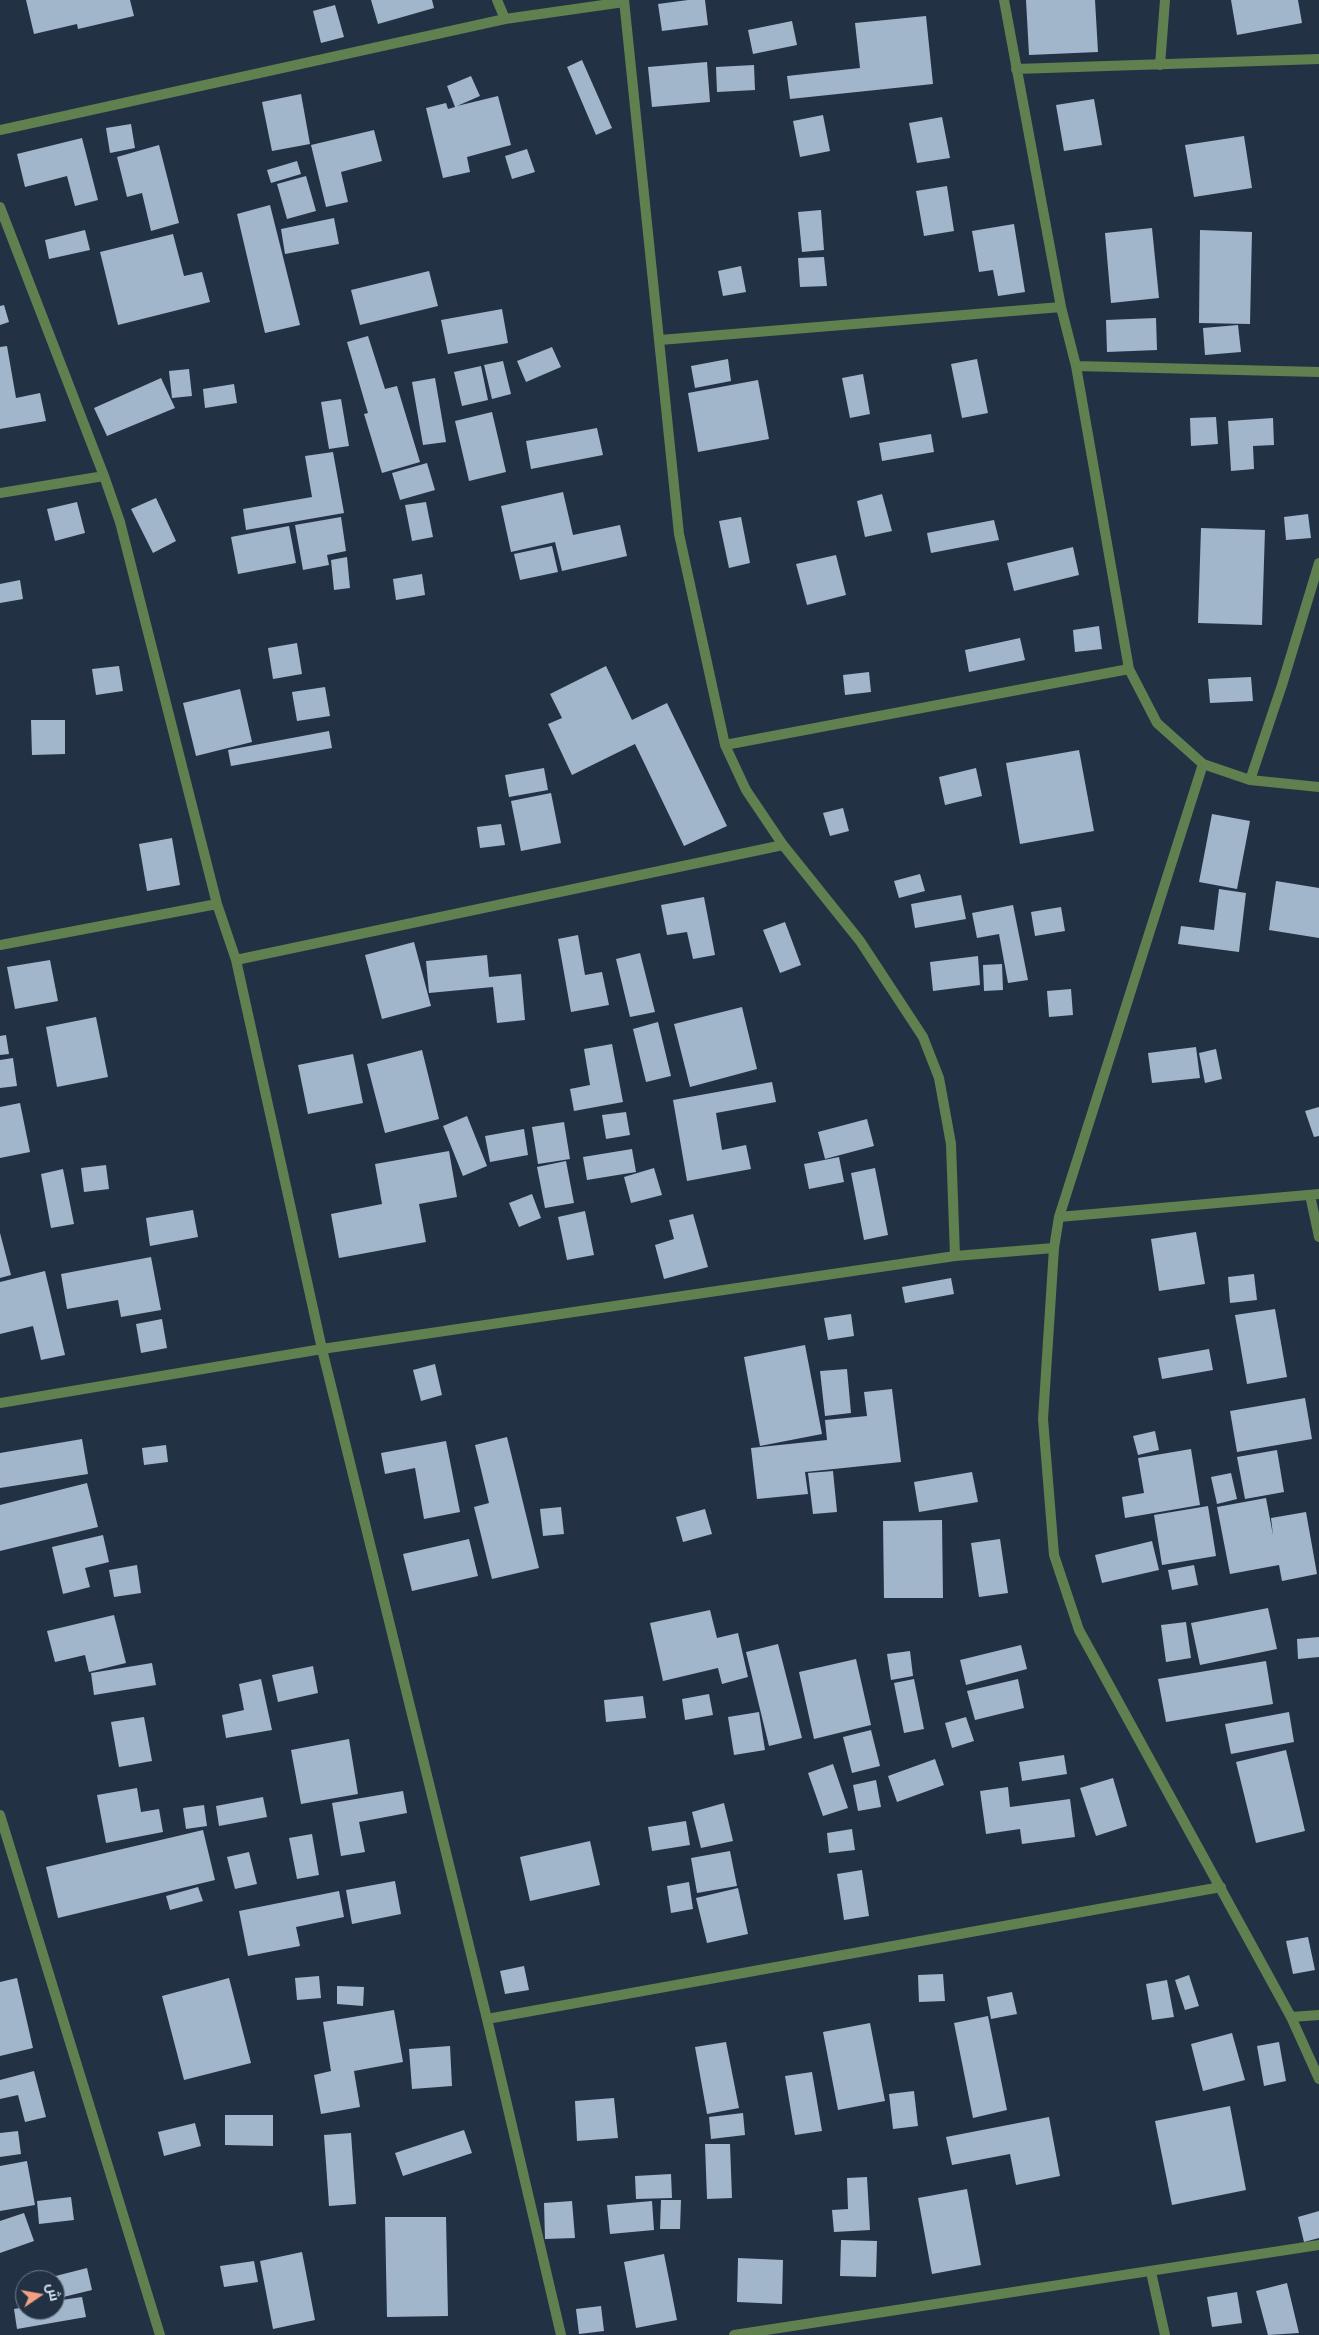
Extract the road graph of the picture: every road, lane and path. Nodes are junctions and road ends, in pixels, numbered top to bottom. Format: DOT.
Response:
graph roads {
  1 [pos="497,0"];
  2 [pos="1004,0"];
  3 [pos="1165,0"];
  4 [pos="624,1"];
  5 [pos="506,19"];
  6 [pos="1319,59"];
  7 [pos="1160,65"];
  8 [pos="1016,69"];
  9 [pos="0,130"];
  10 [pos="0,207"];
  11 [pos="1061,307"];
  12 [pos="660,340"];
  13 [pos="1076,366"];
  14 [pos="1319,372"];
  15 [pos="104,476"];
  16 [pos="0,493"];
  17 [pos="1319,563"];
  18 [pos="1128,669"];
  19 [pos="725,745"];
  20 [pos="1203,764"];
  21 [pos="1250,780"];
  22 [pos="1319,787"];
  23 [pos="782,846"];
  24 [pos="217,904"];
  25 [pos="0,945"];
  26 [pos="236,960"];
  27 [pos="1314,1194"];
  28 [pos="1059,1218"];
  29 [pos="1319,1236"];
  30 [pos="1054,1248"];
  31 [pos="955,1256"];
  32 [pos="322,1349"];
  33 [pos="0,1403"];
  34 [pos="0,1815"];
  35 [pos="3,1839"];
  36 [pos="1221,1887"];
  37 [pos="1319,2015"];
  38 [pos="1291,2017"];
  39 [pos="487,2018"];
  40 [pos="1319,2079"];
  41 [pos="1319,2245"];
  42 [pos="1151,2272"];
  43 [pos="160,2335"];
  44 [pos="561,2335"];
  45 [pos="734,2335"];
  46 [pos="1165,2335"];
  1 -- 5 [label="street"];
  2 -- 8 [label="street"];
  3 -- 7 [label="street"];
  4 -- 5 [label="street"];
  4 -- 12 [label="street"];
  5 -- 9 [label="street"];
  6 -- 7 [label="street"];
  7 -- 8 [label="street"];
  8 -- 11 [label="street"];
  10 -- 15 [label="street"];
  11 -- 12 [label="street"];
  11 -- 13 [label="street"];
  12 -- 19 [label="street"];
  13 -- 14 [label="street"];
  13 -- 18 [label="street"];
  15 -- 16 [label="street"];
  15 -- 24 [label="street"];
  17 -- 21 [label="street"];
  18 -- 19 [label="street"];
  18 -- 20 [label="street"];
  19 -- 23 [label="street"];
  20 -- 21 [label="street"];
  20 -- 28 [label="street"];
  21 -- 22 [label="street"];
  23 -- 26 [label="street"];
  23 -- 31 [label="street"];
  24 -- 25 [label="street"];
  24 -- 26 [label="street"];
  26 -- 32 [label="street"];
  27 -- 28 [label="street"];
  27 -- 29 [label="street"];
  28 -- 30 [label="street"];
  30 -- 31 [label="street"];
  30 -- 36 [label="street"];
  31 -- 32 [label="street"];
  32 -- 33 [label="street"];
  32 -- 39 [label="street"];
  34 -- 35 [label="street"];
  35 -- 43 [label="street"];
  36 -- 38 [label="street"];
  36 -- 39 [label="street"];
  37 -- 38 [label="street"];
  38 -- 40 [label="street"];
  39 -- 44 [label="street"];
  41 -- 42 [label="street"];
  42 -- 45 [label="street"];
  42 -- 46 [label="street"];
}
